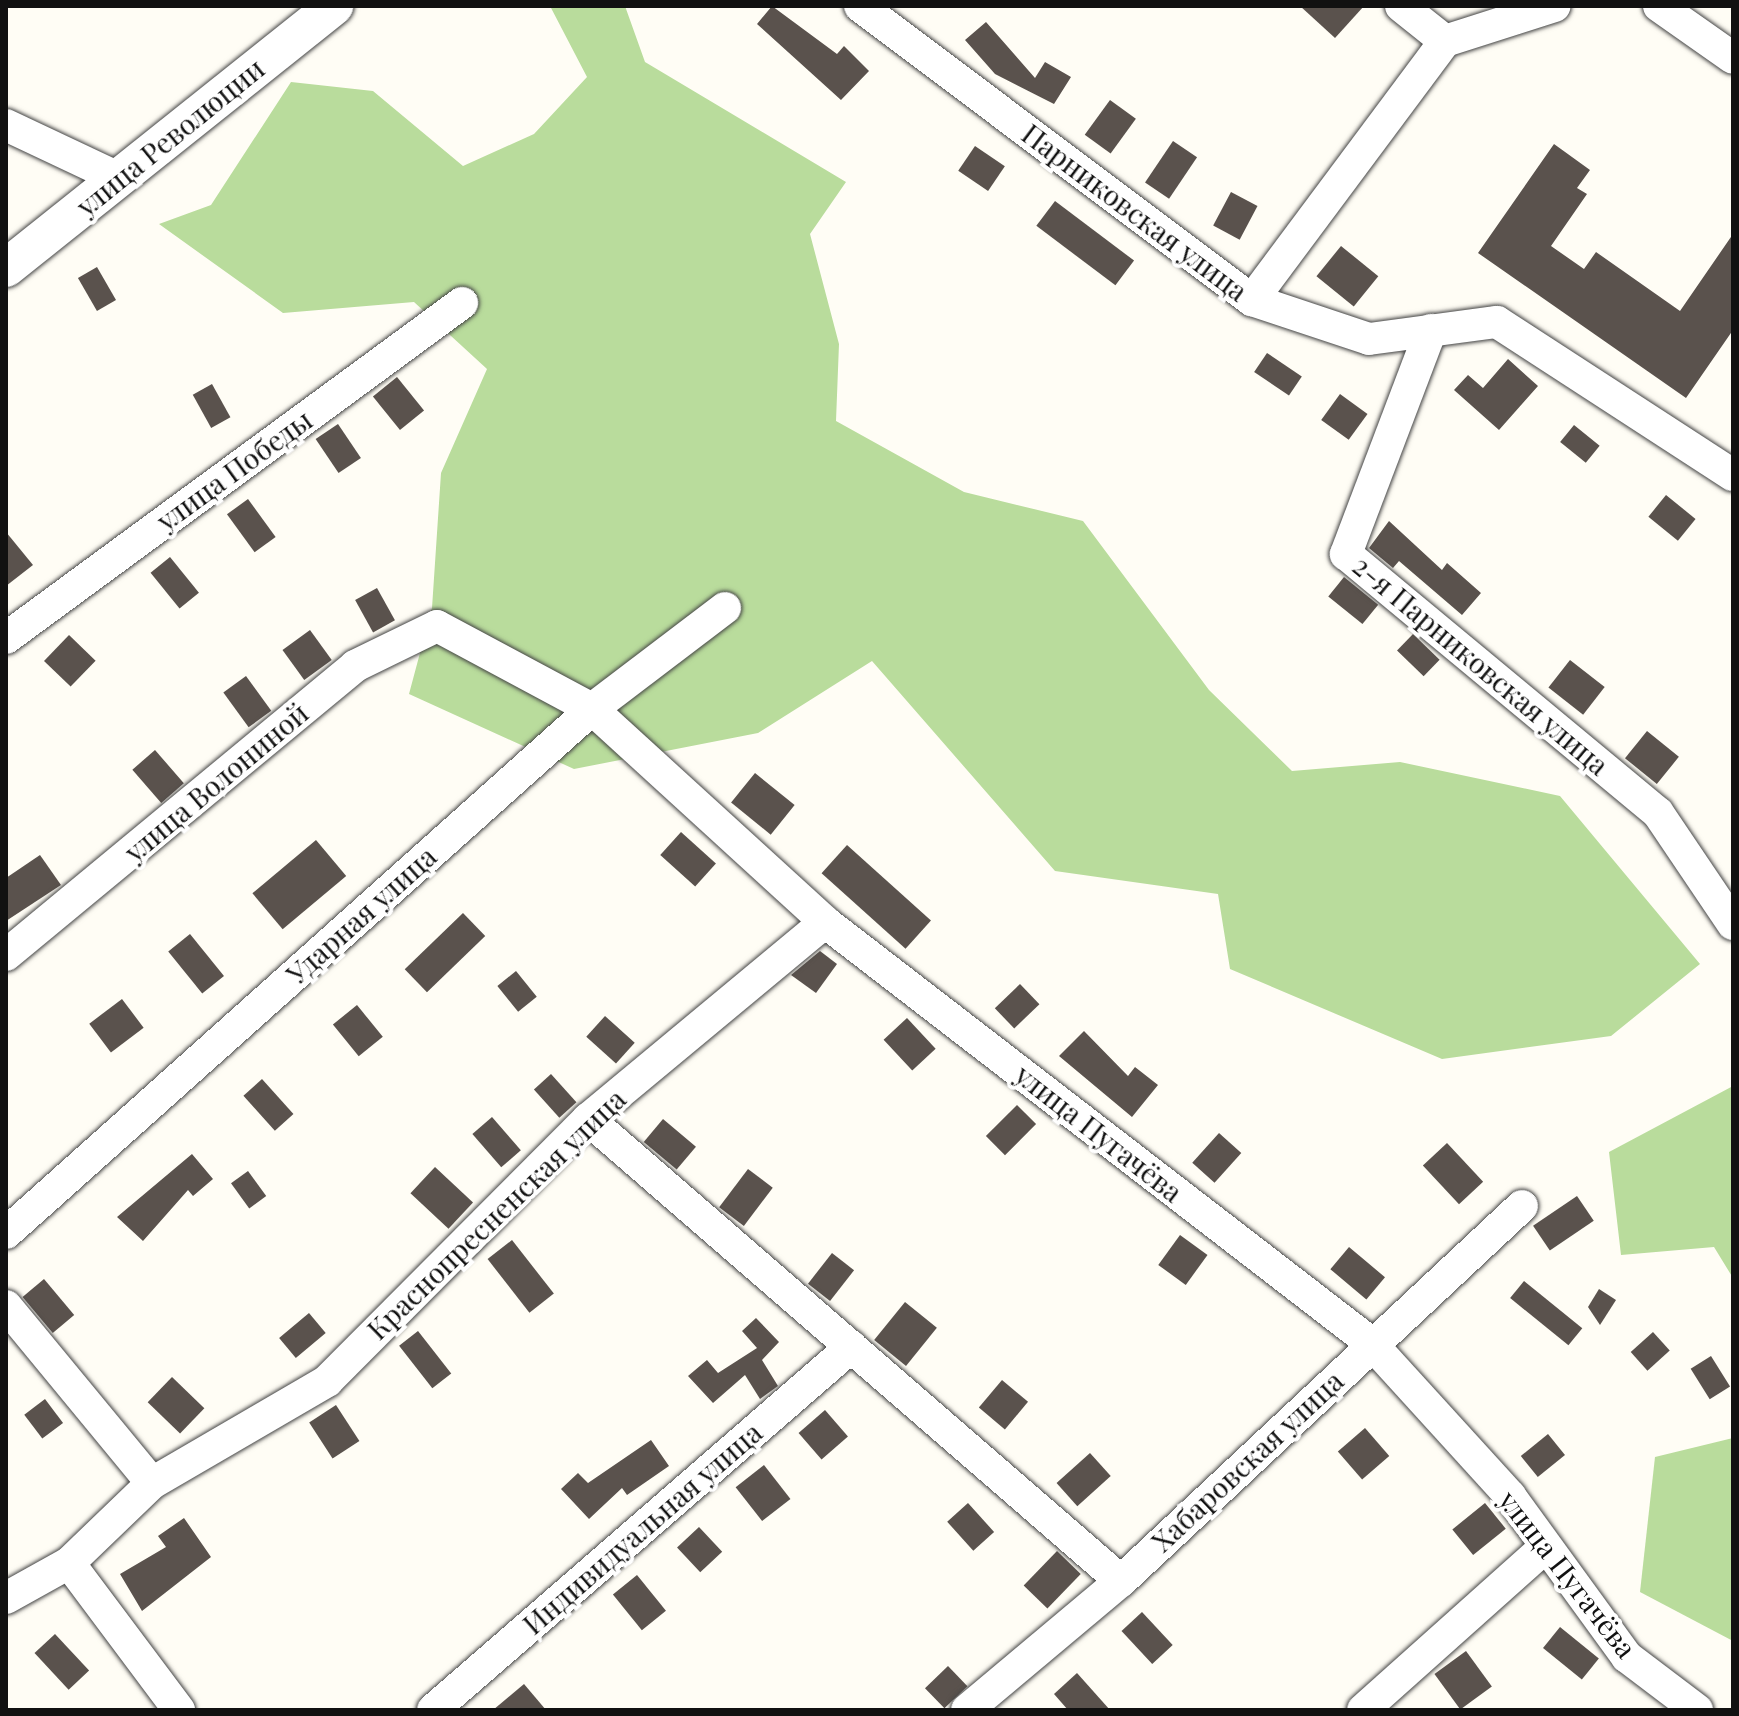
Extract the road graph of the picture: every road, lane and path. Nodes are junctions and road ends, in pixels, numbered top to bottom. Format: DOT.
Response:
graph roads {
  1 [pos="334,6"];
  2 [pos="860,6"];
  3 [pos="1401,6"];
  4 [pos="1555,6"];
  5 [pos="1659,6"];
  6 [pos="1445,41"];
  7 [pos="1733,58"];
  8 [pos="6,125"];
  9 [pos="118,178"];
  10 [pos="6,268"];
  11 [pos="1252,300"];
  12 [pos="462,303"];
  13 [pos="1431,330"];
  14 [pos="1733,475"];
  15 [pos="725,608"];
  16 [pos="437,626"];
  17 [pos="6,638"];
  18 [pos="592,709"];
  19 [pos="825,922"];
  20 [pos="1733,924"];
  21 [pos="6,955"];
  22 [pos="588,1119"];
  23 [pos="1522,1206"];
  24 [pos="6,1233"];
  25 [pos="6,1306"];
  26 [pos="1371,1343"];
  27 [pos="851,1347"];
  28 [pos="152,1483"];
  29 [pos="1545,1547"];
  30 [pos="69,1563"];
  31 [pos="1121,1581"];
  32 [pos="6,1598"];
  33 [pos="179,1710"];
  34 [pos="433,1710"];
  35 [pos="967,1710"];
  36 [pos="1363,1710"];
  37 [pos="1697,1710"];
  1 -- 9 [label="street, улица Революции"];
  2 -- 11 [label="street, Парниковская улица"];
  3 -- 6 [label="street"];
  4 -- 6 [label="street"];
  5 -- 7 [label="street"];
  6 -- 11 [label="street"];
  8 -- 9 [label="street"];
  9 -- 10 [label="street, улица Революции"];
  11 -- 13 [label="street, Парниковская улица"];
  12 -- 17 [label="street, улица Победы"];
  13 -- 14 [label="street, Парниковская улица"];
  13 -- 20 [label="street, 2-я Парниковская улица"];
  15 -- 18 [label="street, Ударная улица"];
  16 -- 18 [label="street, улица Пугачёва"];
  16 -- 21 [label="street, улица Волониной"];
  18 -- 19 [label="street, улица Пугачёва"];
  18 -- 24 [label="street, Ударная улица"];
  19 -- 22 [label="street, Краснопресненская улица"];
  19 -- 26 [label="street, улица Пугачёва"];
  22 -- 27 [label="street"];
  22 -- 28 [label="street, Краснопресненская улица"];
  23 -- 26 [label="street, Хабаровская улица"];
  25 -- 28 [label="street"];
  26 -- 29 [label="street, улица Пугачёва"];
  26 -- 31 [label="street, Хабаровская улица"];
  27 -- 31 [label="street"];
  27 -- 34 [label="street, Индивидуальная улица"];
  28 -- 30 [label="street, Краснопресненская улица"];
  29 -- 36 [label="street"];
  29 -- 37 [label="street, улица Пугачёва"];
  30 -- 32 [label="street, Краснопресненская улица"];
  30 -- 33 [label="street"];
  31 -- 35 [label="street, Хабаровская улица"];
}
